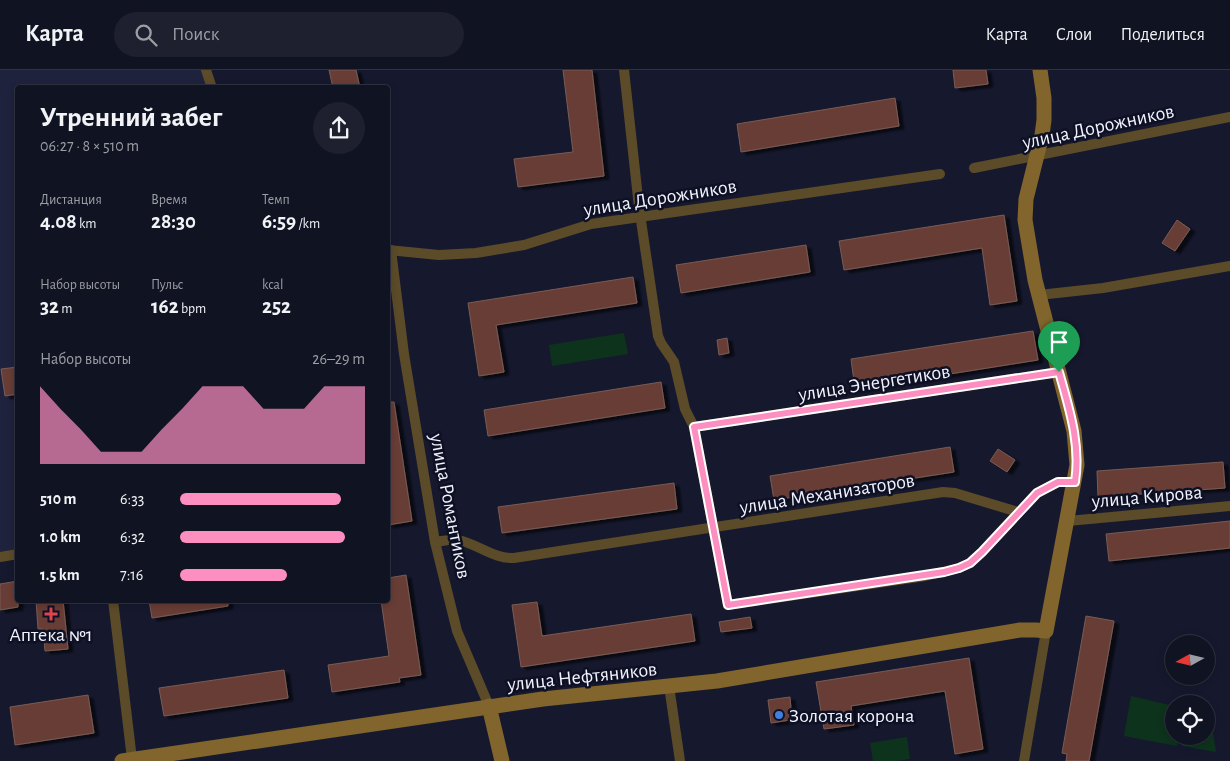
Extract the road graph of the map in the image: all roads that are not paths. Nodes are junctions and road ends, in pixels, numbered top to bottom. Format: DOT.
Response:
graph roads {
  1 [pos="206,70"];
  2 [pos="624,70"];
  3 [pos="1040,70"];
  4 [pos="211,85"];
  5 [pos="1230,117"];
  6 [pos="1037,156"];
  7 [pos="974,168"];
  8 [pos="940,174"];
  9 [pos="641,217"];
  10 [pos="390,250"];
  11 [pos="390,257"];
  12 [pos="1230,266"];
  13 [pos="1039,295"];
  14 [pos="1059,372"];
  15 [pos="694,427"];
  16 [pos="1075,482"];
  17 [pos="1230,506"];
  18 [pos="1018,512"];
  19 [pos="1068,521"];
  20 [pos="714,528"];
  21 [pos="435,542"];
  22 [pos="15,554"];
  23 [pos="0,557"];
  24 [pos="113,603"];
  25 [pos="1046,631"];
  26 [pos="669,686"];
  27 [pos="489,706"];
  28 [pos="127,760"];
  29 [pos="502,761"];
  30 [pos="680,761"];
  31 [pos="1024,761"];
  1 -- 4 [label="street"];
  2 -- 9 [label="street"];
  3 -- 6 [label="street"];
  5 -- 6 [label="street, улица Дорожников"];
  6 -- 7 [label="street, улица Дорожников"];
  6 -- 13 [label="street"];
  8 -- 9 [label="street, улица Дорожников"];
  9 -- 10 [label="street, улица Дорожников"];
  9 -- 15 [label="street"];
  11 -- 21 [label="street, улица Романтиков"];
  12 -- 13 [label="street"];
  13 -- 14 [label="street"];
  14 -- 15 [label="street, улица Энергетиков"];
  14 -- 16 [label="street"];
  15 -- 20 [label="street"];
  16 -- 18 [label="street"];
  16 -- 19 [label="street"];
  17 -- 19 [label="street, улица Кирова"];
  18 -- 20 [label="street, улица Механизаторов"];
  18 -- 20 [label="street"];
  19 -- 25 [label="street"];
  20 -- 21 [label="street, улица Механизаторов"];
  21 -- 27 [label="street, улица Романтиков"];
  22 -- 23 [label="street"];
  24 -- 28 [label="street"];
  25 -- 26 [label="street, улица Нефтяников"];
  25 -- 31 [label="street"];
  26 -- 27 [label="street, улица Нефтяников"];
  26 -- 30 [label="street"];
  27 -- 28 [label="street, улица Нефтяников"];
  27 -- 29 [label="street, улица Романтиков"];
}
